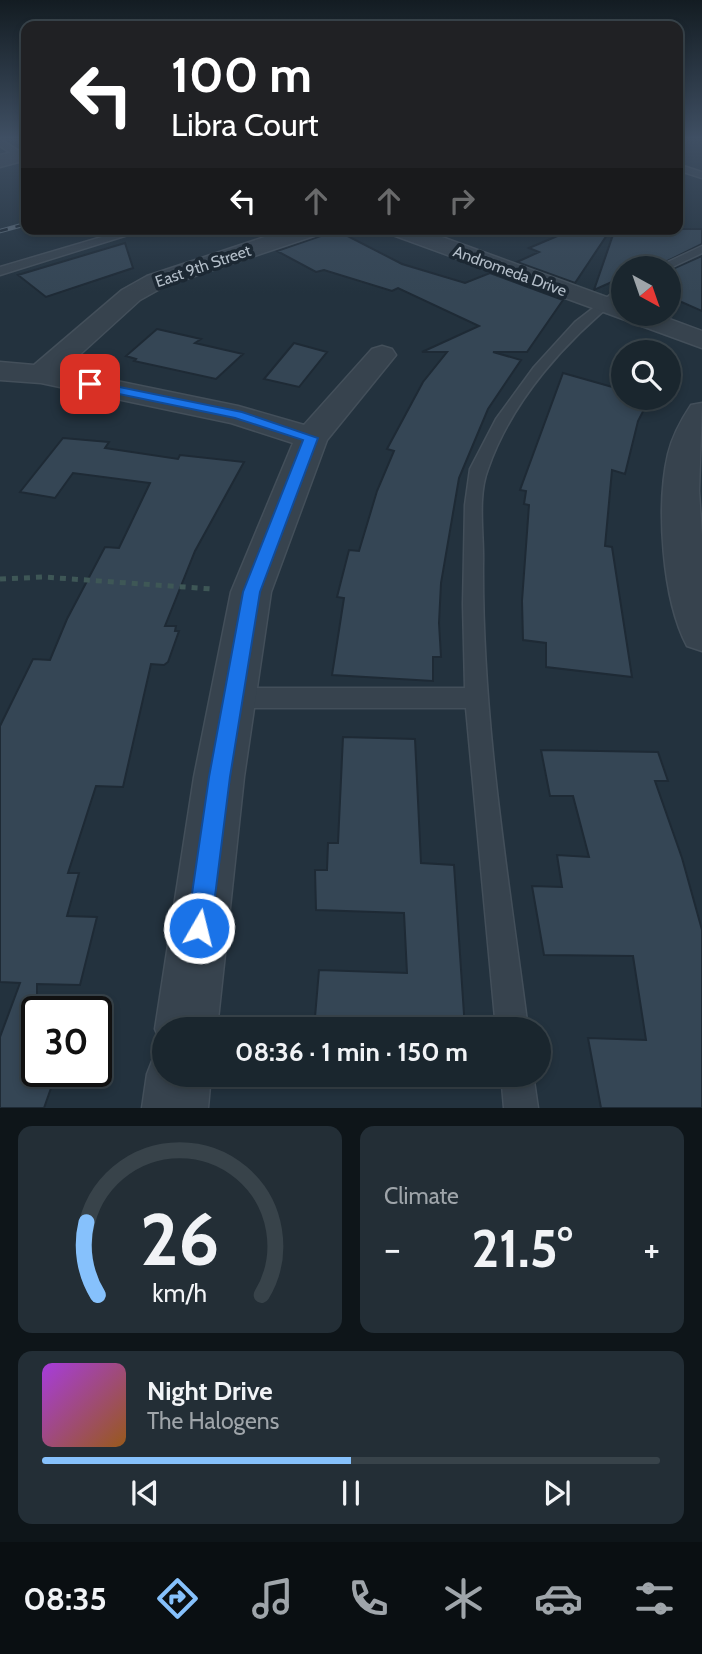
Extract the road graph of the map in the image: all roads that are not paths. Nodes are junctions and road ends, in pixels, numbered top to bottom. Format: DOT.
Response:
graph roads {
  1 [pos="122,235"];
  2 [pos="294,235"];
  3 [pos="414,235"];
  4 [pos="702,248"];
  5 [pos="681,258"];
  6 [pos="0,271"];
  7 [pos="611,308"];
  8 [pos="611,315"];
  9 [pos="661,326"];
  10 [pos="702,341"];
  11 [pos="383,355"];
  12 [pos="0,371"];
  13 [pos="40,374"];
  14 [pos="702,412"];
  15 [pos="311,438"];
  16 [pos="702,634"];
  17 [pos="233,698"];
  18 [pos="475,698"];
  19 [pos="188,1017"];
  20 [pos="511,1017"];
  21 [pos="177,1087"];
  22 [pos="519,1087"];
  23 [pos="175,1108"];
  24 [pos="521,1108"];
  1 -- 6 [label="lane"];
  2 -- 13 [label="street, East 9th Street"];
  3 -- 7 [label="street, Andromeda Drive"];
  4 -- 5 [label="lane"];
  8 -- 18 [label="lane"];
  9 -- 10 [label="street, Andromeda Drive"];
  11 -- 15 [label="street"];
  12 -- 13 [label="street"];
  13 -- 15 [label="street"];
  14 -- 16 [label="street"];
  15 -- 17 [label="street"];
  17 -- 18 [label="lane"];
  17 -- 19 [label="street"];
  18 -- 20 [label="lane"];
  21 -- 23 [label="street"];
  22 -- 24 [label="lane"];
}
